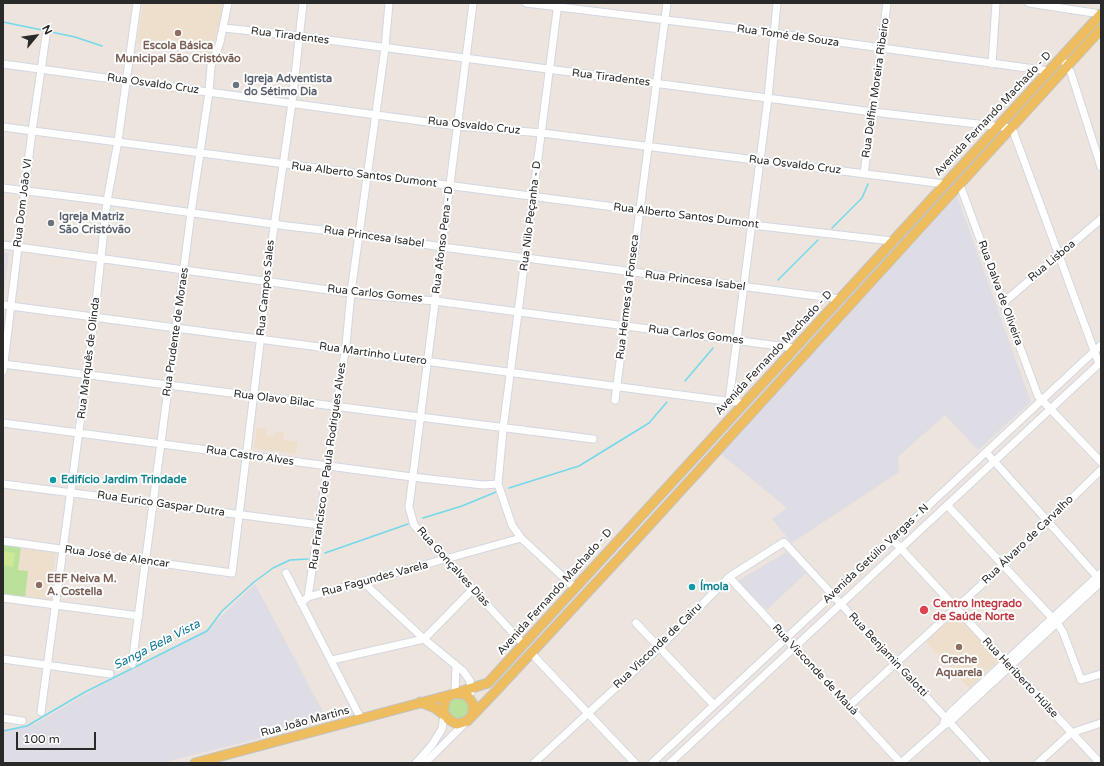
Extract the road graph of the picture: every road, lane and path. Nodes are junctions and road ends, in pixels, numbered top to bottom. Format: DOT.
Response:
graph roads {
  1 [pos="136,3"];
  2 [pos="228,3"];
  3 [pos="302,3"];
  4 [pos="389,3"];
  5 [pos="473,3"];
  6 [pos="526,3"];
  7 [pos="667,3"];
  8 [pos="776,3"];
  9 [pos="887,3"];
  10 [pos="996,3"];
  11 [pos="1030,3"];
  12 [pos="558,5"];
  13 [pos="1101,15"];
  14 [pos="664,21"];
  15 [pos="224,28"];
  16 [pos="1101,29"];
  17 [pos="773,33"];
  18 [pos="46,36"];
  19 [pos="298,36"];
  20 [pos="385,48"];
  21 [pos="881,49"];
  22 [pos="466,58"];
  23 [pos="1060,59"];
  24 [pos="3,64"];
  25 [pos="992,64"];
  26 [pos="1068,66"];
  27 [pos="42,69"];
  28 [pos="550,70"];
  29 [pos="1049,71"];
  30 [pos="127,81"];
  31 [pos="656,84"];
  32 [pos="209,92"];
  33 [pos="768,98"];
  34 [pos="292,103"];
  35 [pos="872,112"];
  36 [pos="376,114"];
  37 [pos="457,126"];
  38 [pos="998,126"];
  39 [pos="3,127"];
  40 [pos="1012,128"];
  41 [pos="32,131"];
  42 [pos="542,133"];
  43 [pos="118,141"];
  44 [pos="1093,141"];
  45 [pos="648,146"];
  46 [pos="1101,150"];
  47 [pos="200,152"];
  48 [pos="760,160"];
  49 [pos="283,164"];
  50 [pos="1101,167"];
  51 [pos="864,174"];
  52 [pos="368,175"];
  53 [pos="945,184"];
  54 [pos="450,185"];
  55 [pos="960,185"];
  56 [pos="3,188"];
  57 [pos="24,191"];
  58 [pos="533,196"];
  59 [pos="107,200"];
  60 [pos="640,210"];
  61 [pos="191,213"];
  62 [pos="1101,219"];
  63 [pos="273,224"];
  64 [pos="752,225"];
  65 [pos="358,234"];
  66 [pos="892,241"];
  67 [pos="3,245"];
  68 [pos="17,247"];
  69 [pos="442,247"];
  70 [pos="1059,256"];
  71 [pos="525,258"];
  72 [pos="101,259"];
  73 [pos="185,271"];
  74 [pos="632,272"];
  75 [pos="266,282"];
  76 [pos="744,287"];
  77 [pos="351,292"];
  78 [pos="840,299"];
  79 [pos="435,301"];
  80 [pos="1003,303"];
  81 [pos="7,305"];
  82 [pos="518,312"];
  83 [pos="94,317"];
  84 [pos="821,320"];
  85 [pos="624,326"];
  86 [pos="176,328"];
  87 [pos="261,339"];
  88 [pos="737,340"];
  89 [pos="814,344"];
  90 [pos="1101,345"];
  91 [pos="794,348"];
  92 [pos="345,350"];
  93 [pos="1094,352"];
  94 [pos="427,361"];
  95 [pos="1100,363"];
  96 [pos="3,366"];
  97 [pos="510,372"];
  98 [pos="87,375"];
  99 [pos="168,386"];
  100 [pos="616,386"];
  101 [pos="254,397"];
  102 [pos="615,400"];
  103 [pos="1041,400"];
  104 [pos="729,401"];
  105 [pos="742,405"];
  106 [pos="336,407"];
  107 [pos="1050,410"];
  108 [pos="752,412"];
  109 [pos="420,418"];
  110 [pos="3,423"];
  111 [pos="503,429"];
  112 [pos="79,433"];
  113 [pos="593,439"];
  114 [pos="161,444"];
  115 [pos="986,452"];
  116 [pos="246,455"];
  117 [pos="995,461"];
  118 [pos="1101,462"];
  119 [pos="688,464"];
  120 [pos="328,466"];
  121 [pos="1101,470"];
  122 [pos="697,473"];
  123 [pos="412,477"];
  124 [pos="3,484"];
  125 [pos="498,484"];
  126 [pos="71,492"];
  127 [pos="153,503"];
  128 [pos="947,505"];
  129 [pos="239,515"];
  130 [pos="1048,521"];
  131 [pos="320,525"];
  132 [pos="521,538"];
  133 [pos="892,539"];
  134 [pos="3,541"];
  135 [pos="788,547"];
  136 [pos="901,548"];
  137 [pos="64,550"];
  138 [pos="446,560"];
  139 [pos="146,561"];
  140 [pos="1003,565"];
  141 [pos="232,573"];
  142 [pos="286,573"];
  143 [pos="729,577"];
  144 [pos="1100,578"];
  145 [pos="364,583"];
  146 [pos="575,588"];
  147 [pos="473,590"];
  148 [pos="832,595"];
  149 [pos="584,596"];
  150 [pos="308,597"];
  151 [pos="3,598"];
  152 [pos="301,603"];
  153 [pos="841,604"];
  154 [pos="56,605"];
  155 [pos="956,608"];
  156 [pos="139,616"];
  157 [pos="1055,621"];
  158 [pos="636,623"];
  159 [pos="786,638"];
  160 [pos="424,639"];
  161 [pos="524,645"];
  162 [pos="795,647"];
  163 [pos="659,648"];
  164 [pos="531,653"];
  165 [pos="3,659"];
  166 [pos="332,660"];
  167 [pos="896,663"];
  168 [pos="132,664"];
  169 [pos="1008,664"];
  170 [pos="48,665"];
  171 [pos="456,666"];
  172 [pos="110,674"];
  173 [pos="1101,674"];
  174 [pos="471,689"];
  175 [pos="452,694"];
  176 [pos="471,700"];
  177 [pos="420,702"];
  178 [pos="714,705"];
  179 [pos="849,706"];
  180 [pos="41,712"];
  181 [pos="588,713"];
  182 [pos="444,715"];
  183 [pos="3,718"];
  184 [pos="361,719"];
  185 [pos="469,719"];
  186 [pos="948,720"];
  187 [pos="22,721"];
  188 [pos="1101,723"];
  189 [pos="1071,733"];
  190 [pos="195,763"];
  191 [pos="416,763"];
  192 [pos="425,763"];
  193 [pos="534,763"];
  194 [pos="635,763"];
  195 [pos="652,763"];
  196 [pos="670,763"];
  197 [pos="901,763"];
  198 [pos="988,763"];
  199 [pos="1038,763"];
  200 [pos="1100,763"];
  1 -- 30 [label="street, Rua Marquês de Olinda"];
  2 -- 15 [label="street, Rua Prudente de Moraes"];
  3 -- 19 [label="street, Rua Campos Sales"];
  4 -- 20 [label="street, Rua Francisco de Paula Rodrigues Alves"];
  5 -- 22 [label="street, Rua Afonso Pena - D"];
  6 -- 12 [label="street, Rua Tomé de Souza"];
  7 -- 14 [label="street, Rua Hermes da Fonseca"];
  8 -- 17 [label="street"];
  9 -- 21 [label="street, Rua Delfim Moreira Ribeiro"];
  10 -- 25 [label="street"];
  11 -- 13 [label="street"];
  12 -- 14 [label="street, Rua Tomé de Souza"];
  12 -- 28 [label="street, Rua Nilo Peçanha - D"];
  13 -- 23 [label="main road, Avenida Fernando Machado - D"];
  14 -- 17 [label="street, Rua Tomé de Souza"];
  14 -- 31 [label="street, Rua Hermes da Fonseca"];
  15 -- 19 [label="street, Rua Tiradentes"];
  15 -- 32 [label="street, Rua Prudente de Moraes"];
  16 -- 26 [label="main road, Avenida Fernando Machado - D"];
  17 -- 21 [label="street, Rua Tomé de Souza"];
  17 -- 33 [label="street"];
  18 -- 27 [label="street, Rua Dom João VI"];
  19 -- 20 [label="street, Rua Tiradentes"];
  19 -- 34 [label="street, Rua Campos Sales"];
  20 -- 22 [label="street, Rua Tiradentes"];
  20 -- 36 [label="street, Rua Francisco de Paula Rodrigues Alves"];
  21 -- 25 [label="street, Rua Tomé de Souza"];
  21 -- 35 [label="street, Rua Delfim Moreira Ribeiro"];
  22 -- 28 [label="street, Rua Tiradentes"];
  22 -- 37 [label="street, Rua Afonso Pena - D"];
  23 -- 26 [label="street"];
  23 -- 29 [label="main road, Avenida Fernando Machado - D"];
  24 -- 27 [label="street, Rua Osvaldo Cruz"];
  25 -- 29 [label="street, Rua Tomé de Souza"];
  26 -- 40 [label="main road, Avenida Fernando Machado - D"];
  26 -- 44 [label="street"];
  27 -- 30 [label="street, Rua Osvaldo Cruz"];
  27 -- 41 [label="street, Rua Dom João VI"];
  28 -- 31 [label="street, Rua Tiradentes"];
  28 -- 42 [label="street, Rua Nilo Peçanha - D"];
  29 -- 38 [label="main road, Avenida Fernando Machado - D"];
  30 -- 32 [label="street, Rua Osvaldo Cruz"];
  30 -- 43 [label="street, Rua Marquês de Olinda"];
  31 -- 33 [label="street, Rua Tiradentes"];
  31 -- 45 [label="street, Rua Hermes da Fonseca"];
  32 -- 34 [label="street, Rua Osvaldo Cruz"];
  32 -- 47 [label="street, Rua Prudente de Moraes"];
  33 -- 35 [label="street, Rua Tiradentes"];
  33 -- 48 [label="street"];
  34 -- 36 [label="street, Rua Osvaldo Cruz"];
  34 -- 49 [label="street, Rua Campos Sales"];
  35 -- 38 [label="street, Rua Tiradentes"];
  35 -- 51 [label="street, Rua Delfim Moreira Ribeiro"];
  36 -- 37 [label="street, Rua Osvaldo Cruz"];
  36 -- 52 [label="street, Rua Francisco de Paula Rodrigues Alves"];
  37 -- 42 [label="street, Rua Osvaldo Cruz"];
  37 -- 54 [label="street, Rua Afonso Pena - D"];
  38 -- 40 [label="street, Rua Tiradentes"];
  38 -- 53 [label="main road, Avenida Fernando Machado - D"];
  39 -- 41 [label="street, Rua Alberto Santos Dumont"];
  40 -- 55 [label="main road, Avenida Fernando Machado - D"];
  40 -- 70 [label="street"];
  41 -- 43 [label="street, Rua Alberto Santos Dumont"];
  41 -- 57 [label="street, Rua Dom João VI"];
  42 -- 45 [label="street, Rua Osvaldo Cruz"];
  42 -- 58 [label="street, Rua Nilo Peçanha - D"];
  43 -- 47 [label="street, Rua Alberto Santos Dumont"];
  43 -- 59 [label="street, Rua Marquês de Olinda"];
  44 -- 46 [label="street"];
  44 -- 50 [label="street"];
  45 -- 48 [label="street, Rua Osvaldo Cruz"];
  45 -- 60 [label="street, Rua Hermes da Fonseca"];
  47 -- 49 [label="street, Rua Alberto Santos Dumont"];
  47 -- 61 [label="street, Rua Prudente de Moraes"];
  48 -- 51 [label="street, Rua Osvaldo Cruz"];
  48 -- 64 [label="street"];
  49 -- 52 [label="street, Rua Alberto Santos Dumont"];
  49 -- 63 [label="street, Rua Campos Sales"];
  51 -- 53 [label="street, Rua Osvaldo Cruz"];
  52 -- 54 [label="street, Rua Alberto Santos Dumont"];
  52 -- 65 [label="street, Rua Francisco de Paula Rodrigues Alves"];
  53 -- 66 [label="main road, Avenida Fernando Machado - D"];
  54 -- 58 [label="street, Rua Alberto Santos Dumont"];
  54 -- 69 [label="street, Rua Afonso Pena - D"];
  55 -- 80 [label="street, Rua Dalva de Oliveira"];
  55 -- 89 [label="main road, Avenida Fernando Machado - D"];
  56 -- 57 [label="street, Rua Princesa Isabel"];
  57 -- 59 [label="street, Rua Princesa Isabel"];
  57 -- 68 [label="street, Rua Dom João VI"];
  58 -- 60 [label="street, Rua Alberto Santos Dumont"];
  58 -- 71 [label="street, Rua Nilo Peçanha - D"];
  59 -- 61 [label="street, Rua Princesa Isabel"];
  59 -- 72 [label="street, Rua Marquês de Olinda"];
  60 -- 64 [label="street, Rua Alberto Santos Dumont"];
  60 -- 74 [label="street, Rua Hermes da Fonseca"];
  61 -- 63 [label="street, Rua Princesa Isabel"];
  61 -- 73 [label="street, Rua Prudente de Moraes"];
  62 -- 70 [label="street, Rua Lisboa"];
  63 -- 65 [label="street, Rua Princesa Isabel"];
  63 -- 75 [label="street, Rua Campos Sales"];
  64 -- 66 [label="street, Rua Alberto Santos Dumont"];
  64 -- 76 [label="street"];
  65 -- 69 [label="street, Rua Princesa Isabel"];
  65 -- 77 [label="street, Rua Francisco de Paula Rodrigues Alves"];
  66 -- 78 [label="main road, Avenida Fernando Machado - D"];
  67 -- 68 [label="street, Rua Carlos Gomes"];
  68 -- 72 [label="street, Rua Carlos Gomes"];
  68 -- 81 [label="street, Rua Dom João VI"];
  69 -- 71 [label="street, Rua Princesa Isabel"];
  69 -- 79 [label="street, Rua Afonso Pena - D"];
  70 -- 80 [label="street, Rua Lisboa"];
  70 -- 93 [label="street"];
  71 -- 74 [label="street, Rua Princesa Isabel"];
  71 -- 82 [label="street, Rua Nilo Peçanha - D"];
  72 -- 73 [label="street, Rua Carlos Gomes"];
  72 -- 83 [label="street, Rua Marquês de Olinda"];
  73 -- 75 [label="street, Rua Carlos Gomes"];
  73 -- 86 [label="street, Rua Prudente de Moraes"];
  74 -- 76 [label="street, Rua Princesa Isabel"];
  74 -- 85 [label="street, Rua Hermes da Fonseca"];
  75 -- 77 [label="street, Rua Carlos Gomes"];
  75 -- 87 [label="street, Rua Campos Sales"];
  76 -- 78 [label="street, Rua Princesa Isabel"];
  76 -- 88 [label="street"];
  77 -- 79 [label="street, Rua Carlos Gomes"];
  77 -- 92 [label="street, Rua Francisco de Paula Rodrigues Alves"];
  78 -- 84 [label="main road, Avenida Fernando Machado - D"];
  79 -- 82 [label="street, Rua Carlos Gomes"];
  79 -- 94 [label="street, Rua Afonso Pena - D"];
  80 -- 103 [label="street, Rua Dalva de Oliveira"];
  81 -- 83 [label="street, Rua Martinho Lutero"];
  81 -- 96 [label="street, Rua Dom João VI"];
  82 -- 85 [label="street, Rua Carlos Gomes"];
  82 -- 97 [label="street, Rua Nilo Peçanha - D"];
  83 -- 86 [label="street, Rua Martinho Lutero"];
  83 -- 98 [label="street, Rua Marquês de Olinda"];
  84 -- 89 [label="main road"];
  84 -- 91 [label="main road, Avenida Fernando Machado - D"];
  85 -- 88 [label="street, Rua Carlos Gomes"];
  85 -- 100 [label="street, Rua Hermes da Fonseca"];
  86 -- 87 [label="street, Rua Martinho Lutero"];
  86 -- 99 [label="street, Rua Prudente de Moraes"];
  87 -- 92 [label="street, Rua Martinho Lutero"];
  87 -- 101 [label="street, Rua Campos Sales"];
  88 -- 91 [label="street, Rua Carlos Gomes"];
  88 -- 104 [label="street"];
  89 -- 108 [label="main road, Avenida Fernando Machado - D"];
  90 -- 93 [label="street, Avenida Getúlio Vargas - N"];
  91 -- 105 [label="main road, Avenida Fernando Machado - D"];
  92 -- 94 [label="street, Rua Martinho Lutero"];
  92 -- 106 [label="street, Rua Francisco de Paula Rodrigues Alves"];
  93 -- 95 [label="street"];
  93 -- 103 [label="street, Avenida Getúlio Vargas - N"];
  94 -- 97 [label="street, Rua Martinho Lutero"];
  94 -- 109 [label="street, Rua Afonso Pena - D"];
  95 -- 107 [label="street, Avenida Getúlio Vargas - N"];
  96 -- 98 [label="street, Rua Olavo Bilac"];
  97 -- 100 [label="street, Rua Martinho Lutero"];
  97 -- 111 [label="street, Rua Nilo Peçanha - D"];
  98 -- 99 [label="street, Rua Olavo Bilac"];
  98 -- 112 [label="street, Rua Marquês de Olinda"];
  99 -- 101 [label="street, Rua Olavo Bilac"];
  99 -- 114 [label="street, Rua Prudente de Moraes"];
  100 -- 102 [label="street, Rua Hermes da Fonseca"];
  100 -- 104 [label="street, Rua Martinho Lutero"];
  101 -- 106 [label="street, Rua Olavo Bilac"];
  101 -- 116 [label="street, Rua Campos Sales"];
  103 -- 107 [label="street, Rua Dalva de Oliveira"];
  103 -- 115 [label="street, Avenida Getúlio Vargas - N"];
  104 -- 105 [label="street, Rua Martinho Lutero"];
  105 -- 108 [label="main road"];
  105 -- 119 [label="main road, Avenida Fernando Machado - D"];
  106 -- 109 [label="street, Rua Olavo Bilac"];
  106 -- 120 [label="street, Rua Francisco de Paula Rodrigues Alves"];
  107 -- 117 [label="street, Avenida Getúlio Vargas - N"];
  107 -- 118 [label="street, Rua Dalva de Oliveira"];
  108 -- 122 [label="main road, Avenida Fernando Machado - D"];
  109 -- 111 [label="street, Rua Olavo Bilac"];
  109 -- 123 [label="street, Rua Afonso Pena - D"];
  110 -- 112 [label="street, Rua Castro Alves"];
  111 -- 113 [label="street, Rua Olavo Bilac"];
  111 -- 125 [label="street, Rua Nilo Peçanha - D"];
  112 -- 114 [label="street, Rua Castro Alves"];
  112 -- 126 [label="street, Rua Marquês de Olinda"];
  114 -- 116 [label="street, Rua Castro Alves"];
  114 -- 127 [label="street, Rua Prudente de Moraes"];
  115 -- 117 [label="street"];
  115 -- 133 [label="street, Avenida Getúlio Vargas - N"];
  116 -- 120 [label="street, Rua Castro Alves"];
  116 -- 129 [label="street, Rua Campos Sales"];
  117 -- 128 [label="street, Avenida Getúlio Vargas - N"];
  117 -- 130 [label="street"];
  119 -- 122 [label="main road"];
  119 -- 146 [label="main road, Avenida Fernando Machado - D"];
  120 -- 123 [label="street, Rua Castro Alves"];
  120 -- 131 [label="street, Rua Francisco de Paula Rodrigues Alves"];
  121 -- 130 [label="street, Rua Álvaro de Carvalho"];
  122 -- 149 [label="main road, Avenida Fernando Machado - D"];
  123 -- 125 [label="street, Rua Castro Alves"];
  123 -- 138 [label="street, Rua Gonçalves Dias"];
  124 -- 126 [label="street, Rua Eurico Gaspar Dutra"];
  125 -- 132 [label="street"];
  126 -- 127 [label="street, Rua Eurico Gaspar Dutra"];
  126 -- 137 [label="street, Rua Marquês de Olinda"];
  127 -- 129 [label="street, Rua Eurico Gaspar Dutra"];
  127 -- 139 [label="street, Rua Prudente de Moraes"];
  128 -- 136 [label="street, Avenida Getúlio Vargas - N"];
  128 -- 140 [label="street"];
  129 -- 131 [label="street, Rua Eurico Gaspar Dutra"];
  129 -- 141 [label="street, Rua Campos Sales"];
  130 -- 140 [label="street, Rua Álvaro de Carvalho"];
  130 -- 144 [label="street"];
  131 -- 150 [label="street, Rua Francisco de Paula Rodrigues Alves"];
  132 -- 138 [label="street, Rua Fagundes Varela"];
  132 -- 146 [label="street"];
  133 -- 136 [label="street, Rua Heriberto Hülse"];
  133 -- 148 [label="street, Avenida Getúlio Vargas - N"];
  134 -- 137 [label="street, Rua José de Alencar"];
  135 -- 143 [label="street, Rua Visconde de Cairu"];
  135 -- 148 [label="street, Rua Benjamin Galotti"];
  136 -- 153 [label="street, Avenida Getúlio Vargas - N"];
  136 -- 155 [label="street, Rua Heriberto Hülse"];
  137 -- 139 [label="street, Rua José de Alencar"];
  137 -- 154 [label="street, Rua Marquês de Olinda"];
  138 -- 145 [label="street, Rua Fagundes Varela"];
  138 -- 147 [label="street, Rua Gonçalves Dias"];
  139 -- 141 [label="street, Rua José de Alencar"];
  139 -- 156 [label="street, Rua Prudente de Moraes"];
  140 -- 155 [label="street, Rua Álvaro de Carvalho"];
  140 -- 157 [label="street"];
  142 -- 152 [label="street"];
  143 -- 159 [label="street, Rua Visconde de Mauá"];
  143 -- 163 [label="street, Rua Visconde de Cairu"];
  144 -- 157 [label="street"];
  145 -- 150 [label="street, Rua Fagundes Varela"];
  145 -- 160 [label="street"];
  146 -- 149 [label="main road"];
  146 -- 161 [label="main road, Avenida Fernando Machado - D"];
  147 -- 160 [label="street"];
  147 -- 161 [label="street, Rua Gonçalves Dias"];
  148 -- 153 [label="street, Rua Benjamin Galotti"];
  148 -- 159 [label="street, Avenida Getúlio Vargas - N"];
  149 -- 164 [label="main road, Avenida Fernando Machado - D"];
  150 -- 152 [label="street, Rua Fagundes Varela"];
  151 -- 154 [label="street"];
  152 -- 166 [label="street"];
  153 -- 162 [label="street, Avenida Getúlio Vargas - N"];
  153 -- 167 [label="street, Rua Benjamin Galotti"];
  154 -- 156 [label="street"];
  154 -- 170 [label="street, Rua Marquês de Olinda"];
  155 -- 167 [label="street, Rua Álvaro de Carvalho"];
  155 -- 169 [label="street, Rua Heriberto Hülse"];
  156 -- 168 [label="street, Rua Prudente de Moraes"];
  157 -- 169 [label="street"];
  157 -- 173 [label="street"];
  158 -- 163 [label="street"];
  159 -- 162 [label="street, Rua Visconde de Mauá"];
  159 -- 178 [label="street, Avenida Getúlio Vargas - N"];
  160 -- 166 [label="street"];
  160 -- 171 [label="street"];
  161 -- 174 [label="main road, Avenida Fernando Machado - D"];
  162 -- 179 [label="street, Rua Visconde de Mauá"];
  162 -- 196 [label="street, Avenida Getúlio Vargas - N"];
  163 -- 178 [label="street"];
  163 -- 181 [label="street, Rua Visconde de Cairu"];
  164 -- 181 [label="street"];
  164 -- 185 [label="main road, Avenida Fernando Machado - D"];
  165 -- 170 [label="street"];
  166 -- 184 [label="street"];
  167 -- 179 [label="street, Rua Álvaro de Carvalho"];
  167 -- 186 [label="street, Rua Benjamin Galotti"];
  169 -- 186 [label="street"];
  169 -- 189 [label="street, Rua Heriberto Hülse"];
  170 -- 172 [label="street"];
  170 -- 180 [label="street, Rua Marquês de Olinda"];
  171 -- 174 [label="street"];
  171 -- 175 [label="street"];
  174 -- 175 [label="main road, Avenida Fernando Machado - D"];
  174 -- 176 [label="street"];
  175 -- 176 [label="main road"];
  175 -- 177 [label="main road, Rua João Martins"];
  175 -- 182 [label="main road"];
  176 -- 185 [label="main road"];
  177 -- 182 [label="main road"];
  177 -- 184 [label="main road, Rua João Martins"];
  178 -- 195 [label="street, Avenida Getúlio Vargas - N"];
  179 -- 197 [label="street, Rua Visconde de Mauá"];
  181 -- 193 [label="street, Rua Visconde de Cairu"];
  181 -- 194 [label="street"];
  182 -- 185 [label="main road"];
  182 -- 191 [label="street"];
  183 -- 187 [label="street"];
  184 -- 190 [label="main road, Rua João Martins"];
  185 -- 192 [label="street, Avenida Fernando Machado - D"];
  186 -- 197 [label="street"];
  186 -- 198 [label="street, Rua Benjamin Galotti"];
  188 -- 189 [label="street"];
  189 -- 199 [label="street"];
  189 -- 200 [label="street, Rua Heriberto Hülse"];
}
